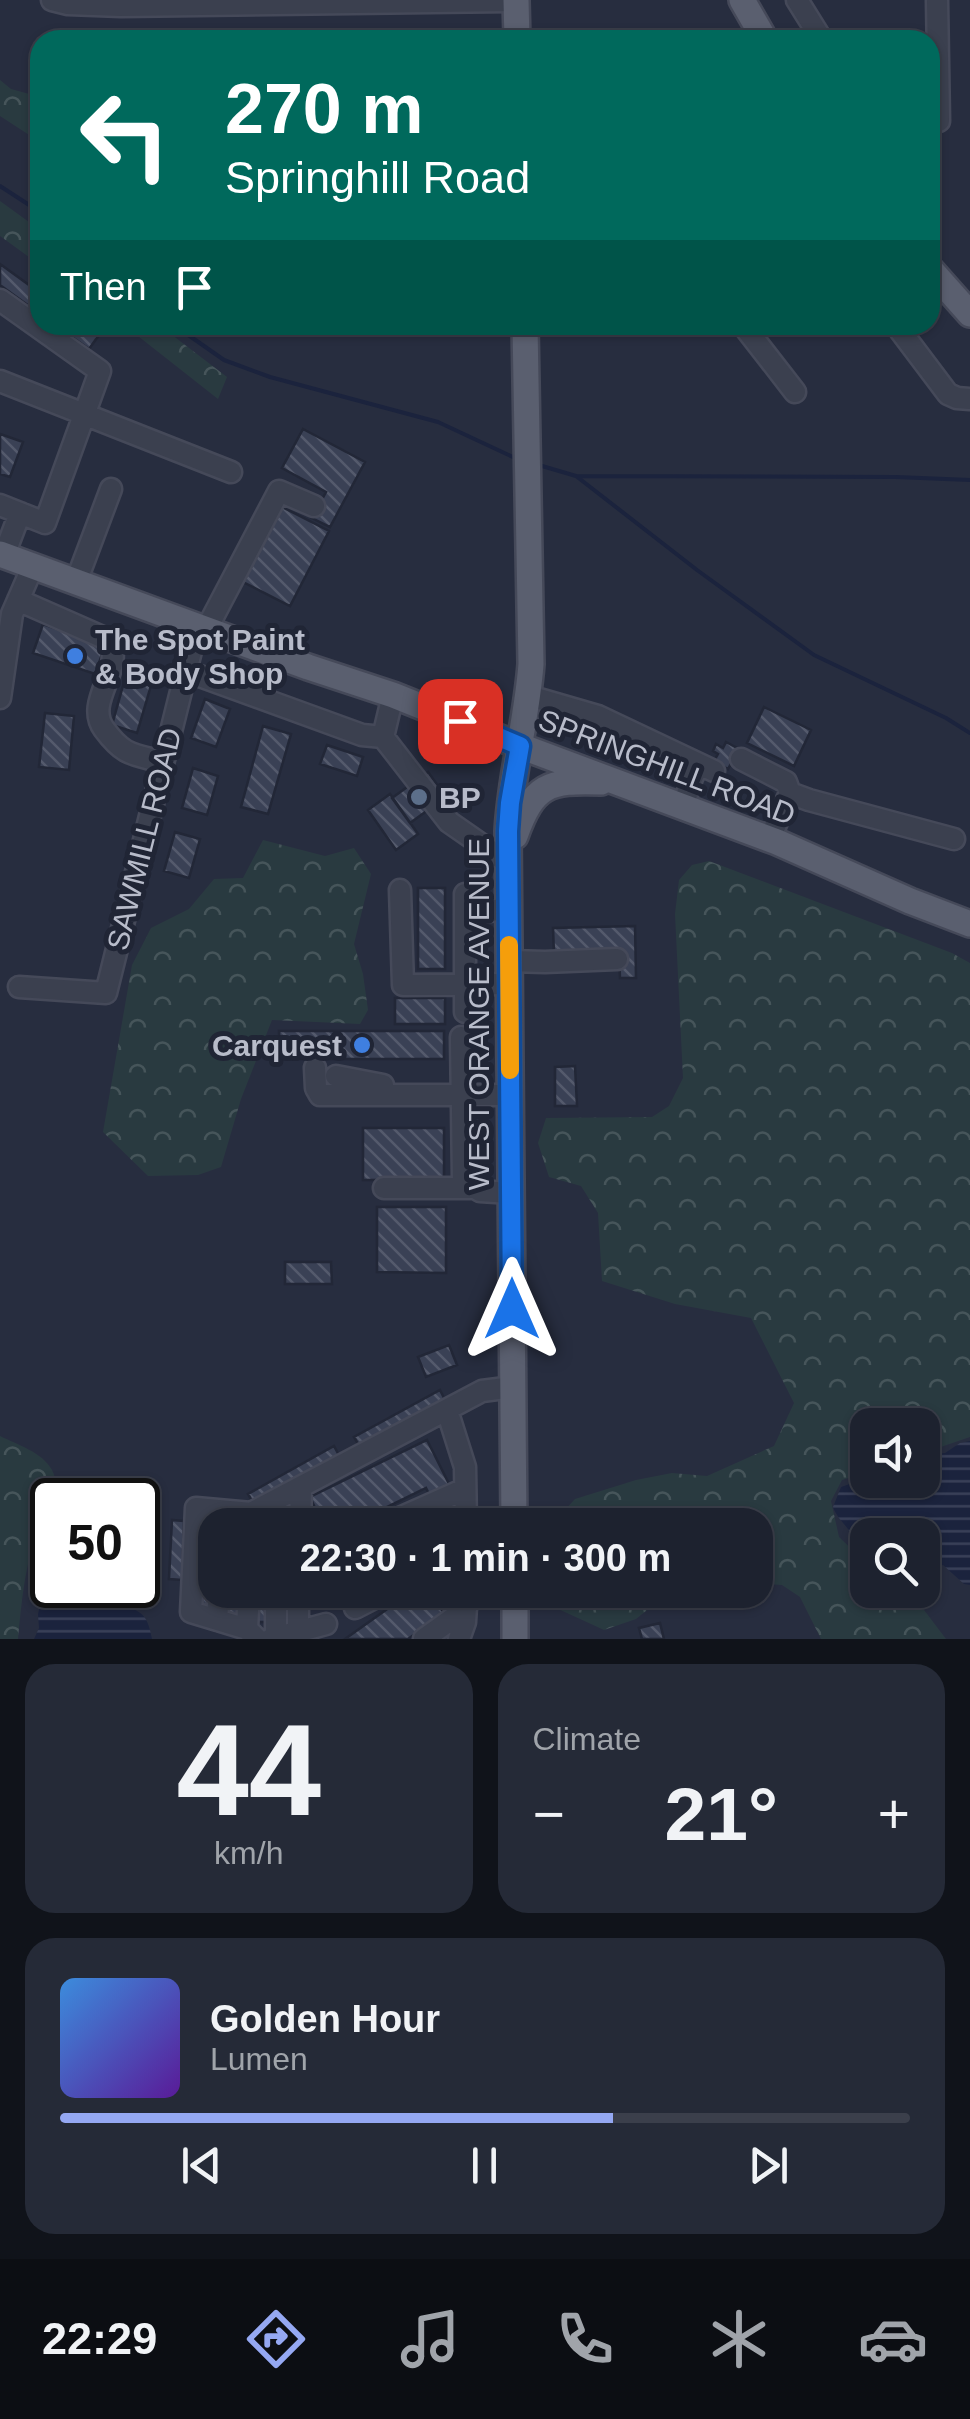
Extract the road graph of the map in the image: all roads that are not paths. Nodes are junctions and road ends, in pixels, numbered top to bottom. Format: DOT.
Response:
graph roads {
  1 [pos="52,0"];
  2 [pos="516,0"];
  3 [pos="742,0"];
  4 [pos="797,0"];
  5 [pos="937,0"];
  6 [pos="517,30"];
  7 [pos="759,30"];
  8 [pos="816,30"];
  9 [pos="937,30"];
  10 [pos="940,280"];
  11 [pos="0,300"];
  12 [pos="970,314"];
  13 [pos="30,321"];
  14 [pos="49,335"];
  15 [pos="524,335"];
  16 [pos="750,335"];
  17 [pos="904,335"];
  18 [pos="0,381"];
  19 [pos="795,392"];
  20 [pos="970,399"];
  21 [pos="84,414"];
  22 [pos="231,472"];
  23 [pos="112,489"];
  24 [pos="0,505"];
  25 [pos="314,506"];
  26 [pos="20,513"];
  27 [pos="2,554"];
  28 [pos="34,566"];
  29 [pos="76,582"];
  30 [pos="18,600"];
  31 [pos="202,628"];
  32 [pos="186,671"];
  33 [pos="393,695"];
  34 [pos="529,696"];
  35 [pos="0,698"];
  36 [pos="383,737"];
  37 [pos="520,746"];
  38 [pos="741,759"];
  39 [pos="164,762"];
  40 [pos="620,784"];
  41 [pos="790,793"];
  42 [pos="683,806"];
  43 [pos="769,840"];
  44 [pos="954,840"];
  45 [pos="508,863"];
  46 [pos="400,890"];
  47 [pos="509,908"];
  48 [pos="970,924"];
  49 [pos="617,959"];
  50 [pos="509,973"];
  51 [pos="465,985"];
  52 [pos="19,986"];
  53 [pos="465,1012"];
  54 [pos="462,1037"];
  55 [pos="326,1072"];
  56 [pos="427,1073"];
  57 [pos="427,1095"];
  58 [pos="462,1095"];
  59 [pos="510,1095"];
  60 [pos="384,1188"];
  61 [pos="475,1188"];
  62 [pos="512,1193"];
  63 [pos="513,1387"];
  64 [pos="446,1410"];
  65 [pos="301,1487"];
  66 [pos="465,1489"];
  67 [pos="276,1500"];
  68 [pos="265,1508"];
  69 [pos="276,1508"];
  70 [pos="300,1508"];
  71 [pos="422,1508"];
  72 [pos="466,1508"];
  73 [pos="514,1508"];
  74 [pos="198,1509"];
  75 [pos="218,1608"];
  76 [pos="250,1608"];
  77 [pos="275,1608"];
  78 [pos="298,1608"];
  79 [pos="458,1608"];
  80 [pos="466,1608"];
  81 [pos="515,1608"];
  82 [pos="218,1620"];
  83 [pos="326,1624"];
  84 [pos="298,1632"];
  85 [pos="252,1634"];
  86 [pos="515,1638"];
  87 [pos="274,1639"];
  88 [pos="424,1639"];
  89 [pos="459,1639"];
  1 -- 2 [label="street"];
  2 -- 6 [label="main road"];
  3 -- 7 [label="main road"];
  4 -- 8 [label="street"];
  5 -- 9 [label="street"];
  10 -- 12 [label="main road"];
  11 -- 13 [label="street"];
  14 -- 21 [label="street"];
  15 -- 34 [label="main road, WEST ORANGE AVENUE"];
  16 -- 19 [label="street"];
  17 -- 20 [label="street"];
  18 -- 21 [label="street"];
  21 -- 22 [label="street"];
  21 -- 26 [label="street"];
  23 -- 29 [label="street"];
  24 -- 26 [label="street"];
  25 -- 31 [label="street, SAWMILL ROAD"];
  26 -- 27 [label="street"];
  27 -- 28 [label="main road, SPRINGHILL ROAD"];
  28 -- 29 [label="main road, SPRINGHILL ROAD"];
  28 -- 30 [label="street"];
  29 -- 31 [label="main road, SPRINGHILL ROAD"];
  30 -- 35 [label="street"];
  30 -- 39 [label="street"];
  31 -- 32 [label="street, SAWMILL ROAD"];
  31 -- 33 [label="main road, SPRINGHILL ROAD"];
  32 -- 36 [label="street"];
  32 -- 39 [label="street, SAWMILL ROAD"];
  33 -- 36 [label="street"];
  33 -- 37 [label="main road, SPRINGHILL ROAD"];
  34 -- 37 [label="main road, WEST ORANGE AVENUE"];
  34 -- 42 [label="street"];
  36 -- 45 [label="street"];
  37 -- 40 [label="main road, SPRINGHILL ROAD"];
  37 -- 45 [label="main road, WEST ORANGE AVENUE"];
  38 -- 41 [label="street"];
  39 -- 52 [label="street, SAWMILL ROAD"];
  40 -- 42 [label="main road, SPRINGHILL ROAD"];
  40 -- 45 [label="main road"];
  41 -- 43 [label="street"];
  41 -- 44 [label="street"];
  42 -- 43 [label="main road, SPRINGHILL ROAD"];
  43 -- 48 [label="main road, SPRINGHILL ROAD"];
  45 -- 47 [label="main road, WEST ORANGE AVENUE"];
  46 -- 51 [label="street"];
  47 -- 50 [label="main road, WEST ORANGE AVENUE"];
  47 -- 51 [label="street"];
  49 -- 50 [label="street"];
  50 -- 51 [label="street"];
  50 -- 59 [label="main road, WEST ORANGE AVENUE"];
  51 -- 53 [label="street"];
  54 -- 58 [label="street"];
  55 -- 57 [label="street"];
  56 -- 57 [label="street"];
  57 -- 58 [label="street"];
  58 -- 59 [label="street"];
  58 -- 61 [label="street"];
  59 -- 62 [label="main road, WEST ORANGE AVENUE"];
  60 -- 61 [label="street"];
  61 -- 62 [label="street"];
  62 -- 63 [label="main road, WEST ORANGE AVENUE"];
  63 -- 64 [label="street"];
  63 -- 73 [label="main road, WEST ORANGE AVENUE"];
  64 -- 65 [label="street"];
  64 -- 66 [label="street"];
  65 -- 67 [label="street"];
  65 -- 70 [label="street"];
  66 -- 71 [label="street"];
  66 -- 72 [label="street"];
  67 -- 68 [label="street"];
  67 -- 69 [label="street"];
  74 -- 82 [label="street"];
  75 -- 82 [label="street"];
  76 -- 85 [label="street"];
  77 -- 87 [label="street"];
  78 -- 84 [label="street"];
  79 -- 88 [label="street"];
  80 -- 89 [label="street"];
  81 -- 86 [label="main road"];
  82 -- 85 [label="street"];
  83 -- 84 [label="street"];
  84 -- 87 [label="street"];
}
